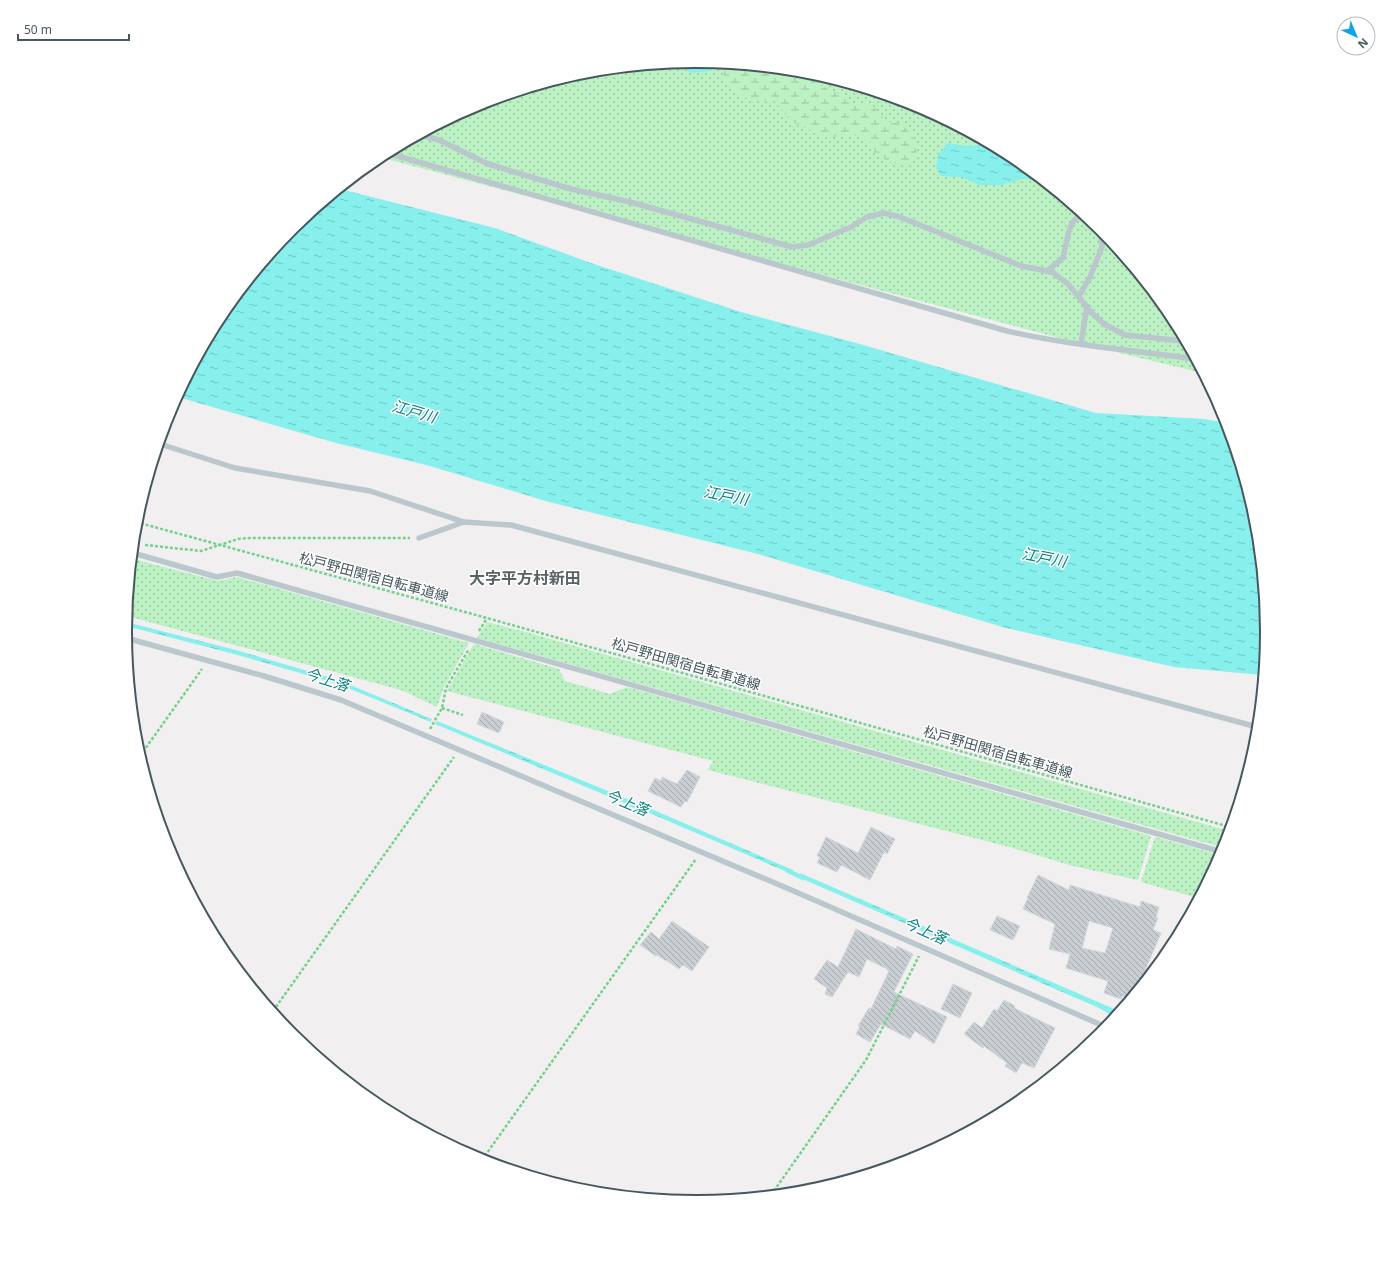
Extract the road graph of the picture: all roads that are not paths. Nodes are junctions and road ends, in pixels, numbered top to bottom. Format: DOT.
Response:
graph roads {
  1 [pos="426,137"];
  2 [pos="395,155"];
  3 [pos="1078,217"];
  4 [pos="1101,241"];
  5 [pos="1047,271"];
  6 [pos="1078,296"];
  7 [pos="1087,306"];
  8 [pos="1178,340"];
  9 [pos="1081,344"];
  10 [pos="1188,358"];
  11 [pos="164,445"];
  12 [pos="464,522"];
  13 [pos="418,538"];
  14 [pos="138,554"];
  15 [pos="132,640"];
  16 [pos="1252,726"];
  17 [pos="1216,850"];
  18 [pos="1100,1024"];
  1 -- 5 [label="lane"];
  2 -- 9 [label="lane"];
  3 -- 5 [label="lane"];
  4 -- 6 [label="lane"];
  5 -- 6 [label="lane"];
  6 -- 7 [label="lane"];
  7 -- 8 [label="lane"];
  7 -- 9 [label="lane"];
  9 -- 10 [label="lane"];
  11 -- 12 [label="lane"];
  12 -- 13 [label="lane"];
  12 -- 16 [label="lane"];
  14 -- 17 [label="lane"];
  15 -- 18 [label="lane"];
}
